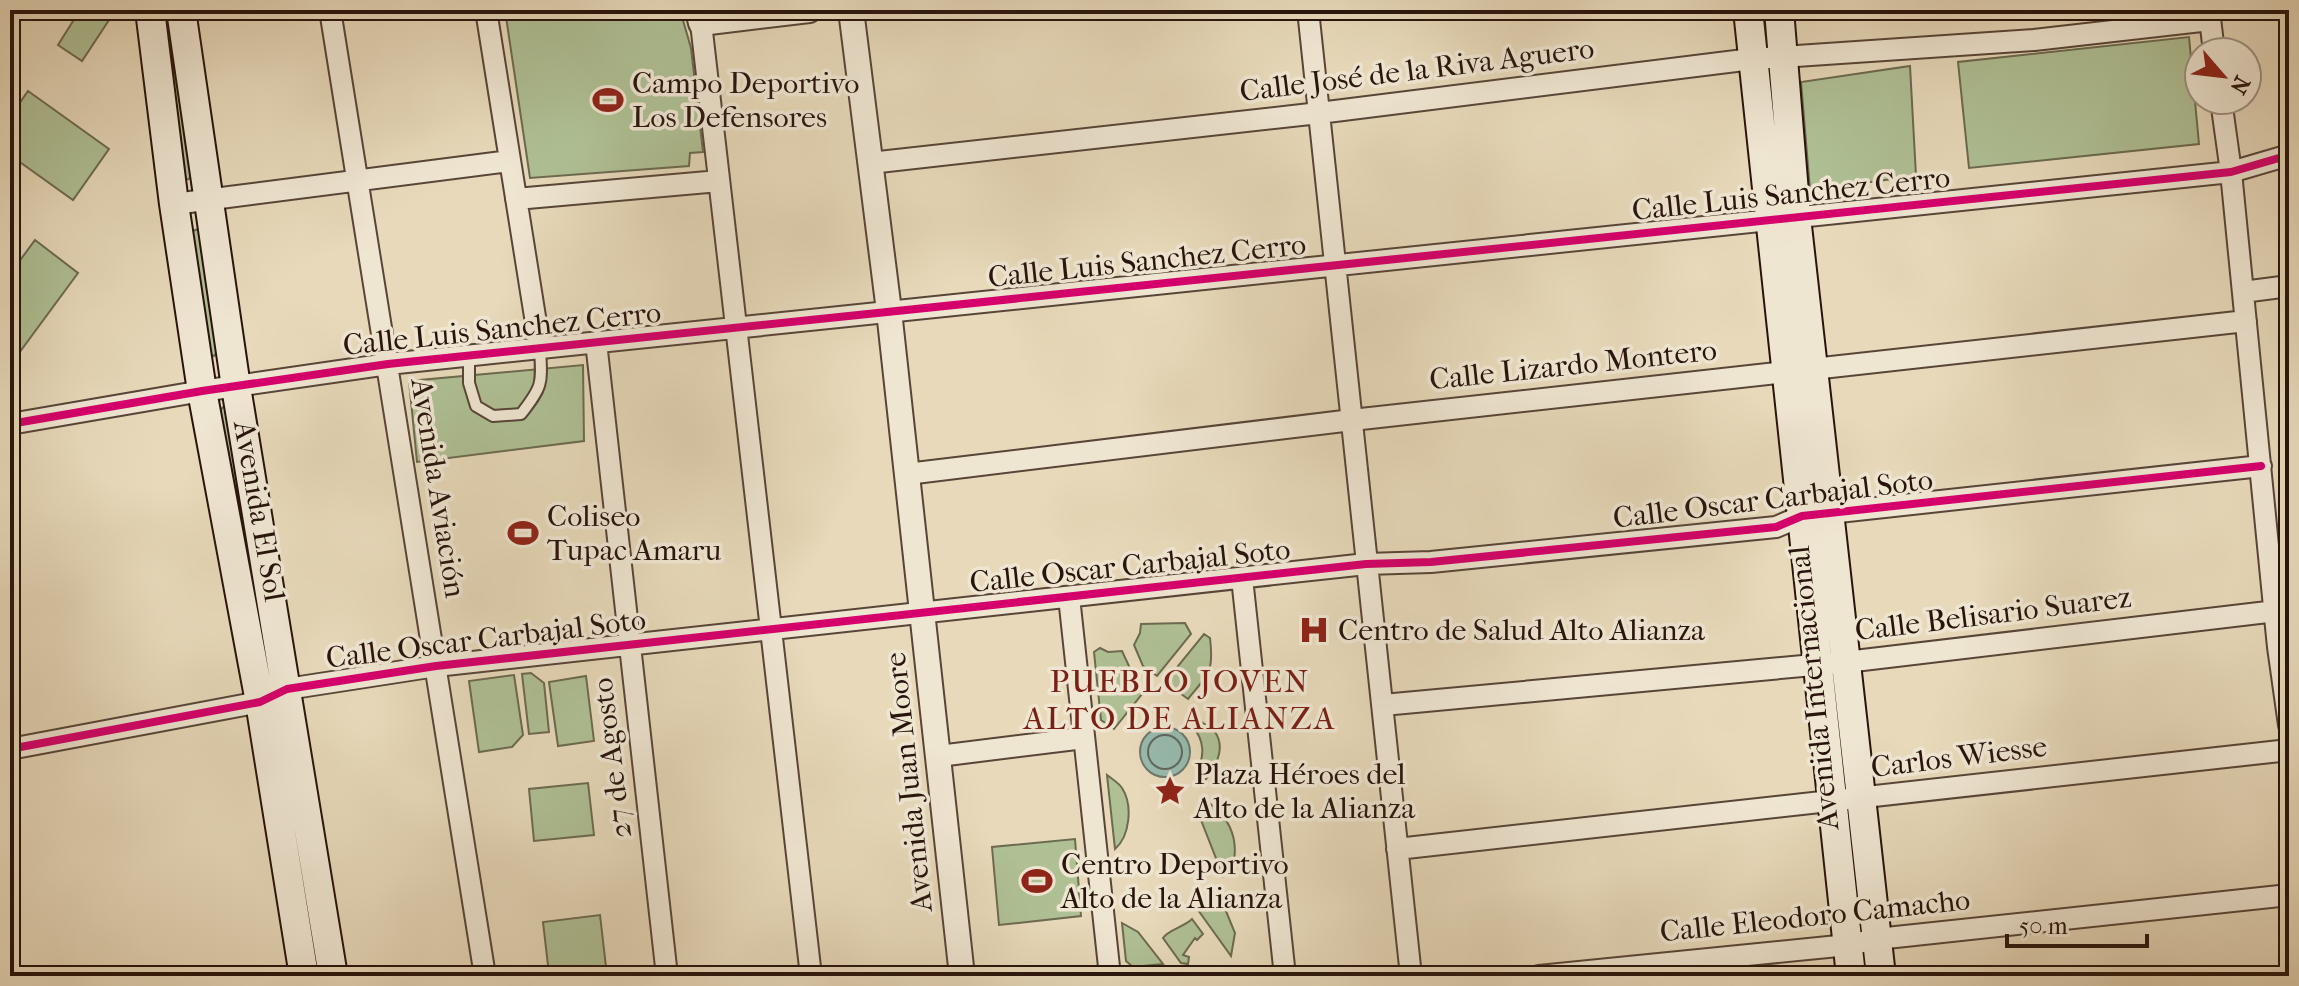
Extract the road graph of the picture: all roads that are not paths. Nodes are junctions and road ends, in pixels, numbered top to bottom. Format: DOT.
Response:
graph roads {
  1 [pos="150,10"];
  2 [pos="181,10"];
  3 [pos="330,10"];
  4 [pos="486,10"];
  5 [pos="809,10"];
  6 [pos="851,10"];
  7 [pos="1308,10"];
  8 [pos="1748,10"];
  9 [pos="1779,10"];
  10 [pos="2210,15"];
  11 [pos="700,16"];
  12 [pos="2212,36"];
  13 [pos="1782,57"];
  14 [pos="1752,59"];
  15 [pos="1319,113"];
  16 [pos="2223,116"];
  17 [pos="2289,155"];
  18 [pos="510,161"];
  19 [pos="870,163"];
  20 [pos="2231,172"];
  21 [pos="719,181"];
  22 [pos="358,182"];
  23 [pos="208,198"];
  24 [pos="516,199"];
  25 [pos="174,204"];
  26 [pos="1783,219"];
  27 [pos="1335,265"];
  28 [pos="2289,286"];
  29 [pos="2243,292"];
  30 [pos="889,311"];
  31 [pos="2246,321"];
  32 [pos="736,328"];
  33 [pos="596,342"];
  34 [pos="540,348"];
  35 [pos="469,355"];
  36 [pos="388,364"];
  37 [pos="1799,369"];
  38 [pos="236,387"];
  39 [pos="202,391"];
  40 [pos="1352,420"];
  41 [pos="10,424"];
  42 [pos="2261,466"];
  43 [pos="907,474"];
  44 [pos="1815,515"];
  45 [pos="1366,564"];
  46 [pos="1242,578"];
  47 [pos="1069,597"];
  48 [pos="2276,611"];
  49 [pos="923,613"];
  50 [pos="770,629"];
  51 [pos="629,645"];
  52 [pos="1846,662"];
  53 [pos="1817,663"];
  54 [pos="436,666"];
  55 [pos="287,689"];
  56 [pos="260,702"];
  57 [pos="1383,705"];
  58 [pos="2289,725"];
  59 [pos="1084,738"];
  60 [pos="10,749"];
  61 [pos="2289,750"];
  62 [pos="939,756"];
  63 [pos="1861,798"];
  64 [pos="1833,801"];
  65 [pos="1397,849"];
  66 [pos="2289,895"];
  67 [pos="1877,939"];
  68 [pos="1848,945"];
  69 [pos="304,976"];
  70 [pos="333,976"];
  71 [pos="485,976"];
  72 [pos="667,976"];
  73 [pos="811,976"];
  74 [pos="962,976"];
  75 [pos="1110,976"];
  76 [pos="1285,976"];
  77 [pos="1411,976"];
  78 [pos="1539,976"];
  79 [pos="1851,976"];
  80 [pos="1881,976"];
  1 -- 25 [label="main road, Avenida El Sol"];
  2 -- 23 [label="main road, Avenida El Sol"];
  3 -- 22 [label="street, Avenida Aviación"];
  4 -- 18 [label="street"];
  5 -- 11 [label="street"];
  6 -- 19 [label="street, Avenida Juan Moore"];
  7 -- 15 [label="street"];
  8 -- 14 [label="main road, Avenida Internacional"];
  9 -- 13 [label="main road, Avenida Internacional"];
  10 -- 12 [label="street"];
  10 -- 13 [label="street, Calle José de la Riva Aguero"];
  11 -- 21 [label="street"];
  13 -- 14 [label="street, Calle José de la Riva Aguero"];
  13 -- 26 [label="main road, Avenida Internacional"];
  14 -- 15 [label="street, Calle José de la Riva Aguero"];
  14 -- 26 [label="main road, Avenida Internacional"];
  15 -- 19 [label="street, Calle José de la Riva Aguero"];
  15 -- 27 [label="street"];
  16 -- 20 [label="street"];
  17 -- 20 [label="street, Calle Luis Sanchez Cerro"];
  18 -- 22 [label="street"];
  18 -- 24 [label="street"];
  19 -- 30 [label="street, Avenida Juan Moore"];
  20 -- 26 [label="street, Calle Luis Sanchez Cerro"];
  20 -- 29 [label="street"];
  21 -- 24 [label="street"];
  21 -- 32 [label="street"];
  22 -- 23 [label="street"];
  22 -- 36 [label="street, Avenida Aviación"];
  23 -- 25 [label="street"];
  23 -- 38 [label="main road, Avenida El Sol"];
  24 -- 34 [label="street"];
  25 -- 39 [label="main road, Avenida El Sol"];
  26 -- 27 [label="street, Calle Luis Sanchez Cerro"];
  26 -- 37 [label="main road, Avenida Internacional"];
  27 -- 30 [label="street, Calle Luis Sanchez Cerro"];
  27 -- 40 [label="street"];
  28 -- 29 [label="street"];
  29 -- 31 [label="street"];
  30 -- 32 [label="street, Calle Luis Sanchez Cerro"];
  30 -- 43 [label="street, Avenida Juan Moore"];
  31 -- 37 [label="street, Calle Lizardo Montero"];
  31 -- 42 [label="street"];
  32 -- 33 [label="street, Calle Luis Sanchez Cerro"];
  32 -- 50 [label="street"];
  33 -- 34 [label="street, Calle Luis Sanchez Cerro"];
  33 -- 51 [label="street, 27 de Agosto"];
  34 -- 35 [label="street, Calle Luis Sanchez Cerro"];
  34 -- 35 [label="lane"];
  35 -- 36 [label="street, Calle Luis Sanchez Cerro"];
  36 -- 38 [label="street, Calle Luis Sanchez Cerro"];
  36 -- 54 [label="street, Avenida Aviación"];
  37 -- 40 [label="street, Calle Lizardo Montero"];
  37 -- 44 [label="main road, Avenida Internacional"];
  38 -- 39 [label="street, Calle Luis Sanchez Cerro"];
  38 -- 55 [label="main road, Avenida El Sol"];
  39 -- 41 [label="street, Calle Luis Sanchez Cerro"];
  39 -- 56 [label="main road, Avenida El Sol"];
  40 -- 43 [label="street, Calle Lizardo Montero"];
  40 -- 45 [label="street"];
  42 -- 44 [label="street, Calle Oscar Carbajal Soto"];
  42 -- 48 [label="street"];
  43 -- 49 [label="street, Avenida Juan Moore"];
  44 -- 45 [label="street, Calle Oscar Carbajal Soto"];
  44 -- 52 [label="main road, Avenida Internacional"];
  44 -- 53 [label="main road, Avenida Internacional"];
  45 -- 46 [label="street, Calle Oscar Carbajal Soto"];
  45 -- 57 [label="street"];
  46 -- 47 [label="street, Calle Oscar Carbajal Soto"];
  46 -- 76 [label="street"];
  47 -- 49 [label="street, Calle Oscar Carbajal Soto"];
  47 -- 59 [label="street"];
  48 -- 52 [label="street, Calle Belisario Suarez"];
  48 -- 58 [label="street"];
  49 -- 50 [label="street, Calle Oscar Carbajal Soto"];
  49 -- 62 [label="street, Avenida Juan Moore"];
  50 -- 51 [label="street, Calle Oscar Carbajal Soto"];
  50 -- 73 [label="street"];
  51 -- 54 [label="street, Calle Oscar Carbajal Soto"];
  51 -- 72 [label="street, 27 de Agosto"];
  52 -- 53 [label="street, Calle Belisario Suarez"];
  52 -- 63 [label="main road, Avenida Internacional"];
  53 -- 57 [label="street, Calle Belisario Suarez"];
  53 -- 64 [label="main road, Avenida Internacional"];
  54 -- 55 [label="street, Calle Oscar Carbajal Soto"];
  54 -- 71 [label="street, Avenida Aviación"];
  55 -- 56 [label="street, Calle Oscar Carbajal Soto"];
  55 -- 70 [label="main road, Avenida El Sol"];
  56 -- 60 [label="street, Calle Oscar Carbajal Soto"];
  56 -- 69 [label="main road, Avenida El Sol"];
  57 -- 65 [label="street"];
  59 -- 62 [label="street"];
  59 -- 75 [label="street"];
  61 -- 63 [label="street, Carlos Wiesse"];
  62 -- 74 [label="street, Avenida Juan Moore"];
  63 -- 64 [label="street, Carlos Wiesse"];
  63 -- 67 [label="main road, Avenida Internacional"];
  64 -- 65 [label="street, Carlos Wiesse"];
  64 -- 68 [label="main road, Avenida Internacional"];
  65 -- 77 [label="street"];
  66 -- 67 [label="street, Calle Eleodoro Camacho"];
  67 -- 68 [label="street, Calle Eleodoro Camacho"];
  67 -- 80 [label="main road, Avenida Internacional"];
  68 -- 78 [label="street, Calle Eleodoro Camacho"];
  68 -- 79 [label="main road, Avenida Internacional"];
}
